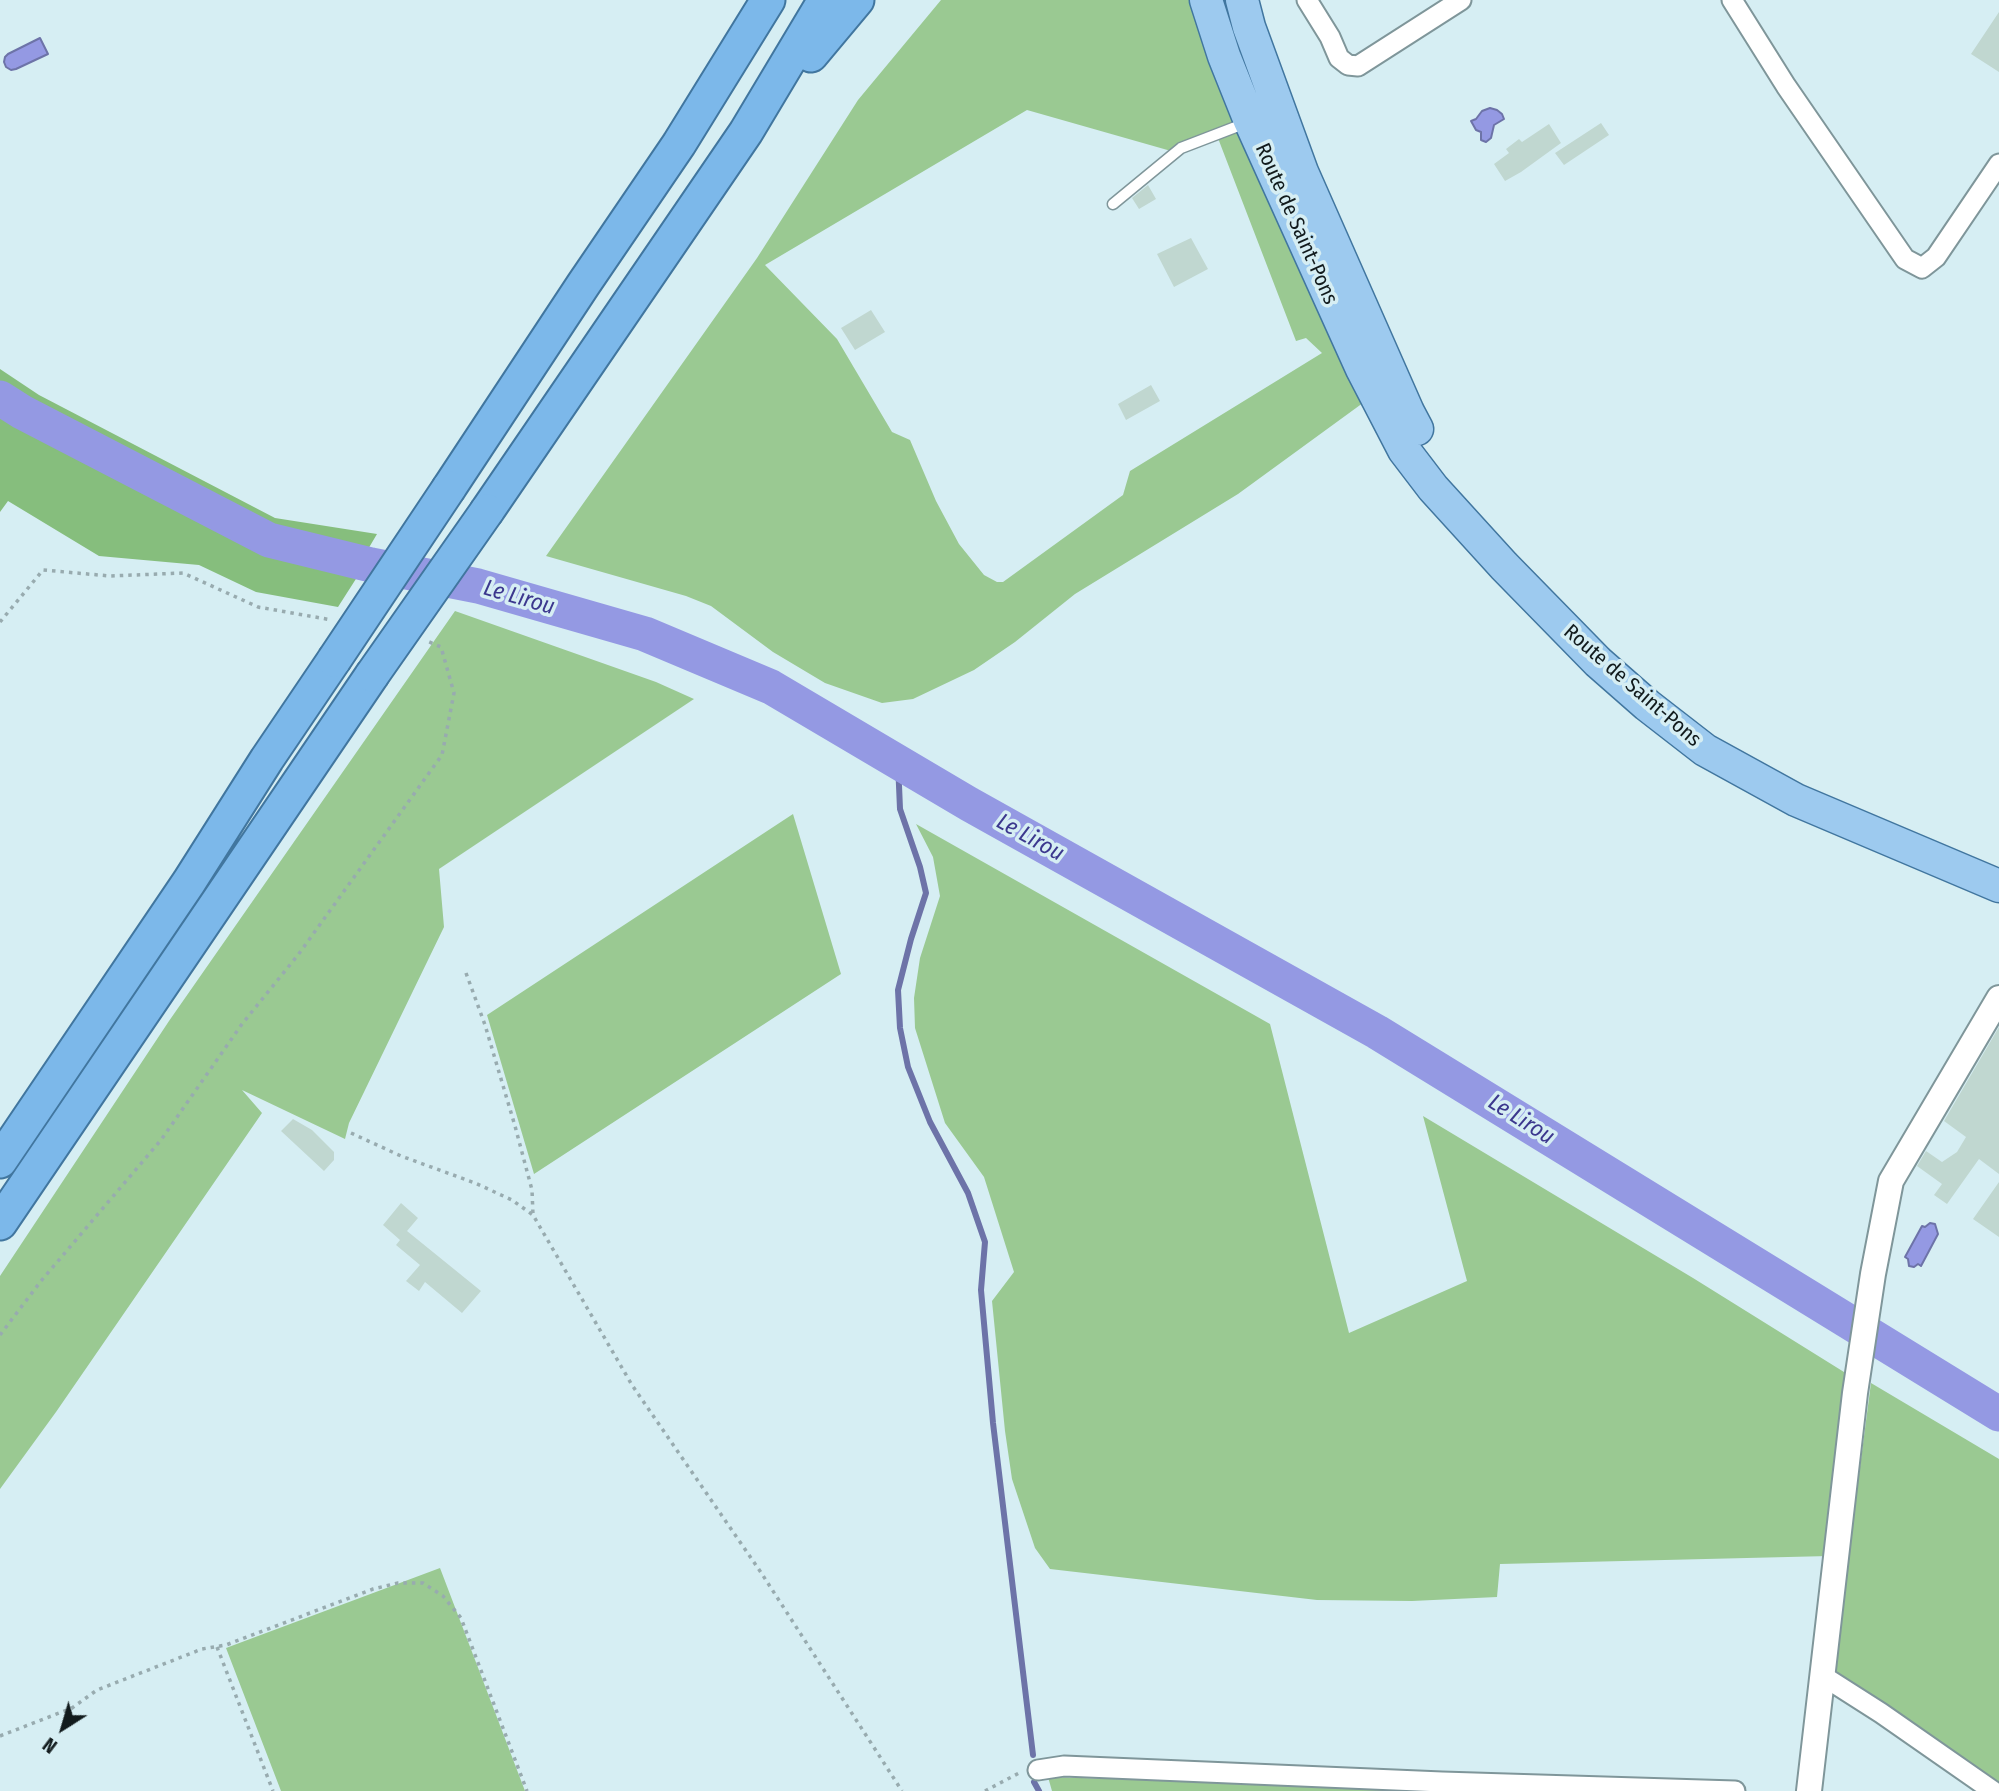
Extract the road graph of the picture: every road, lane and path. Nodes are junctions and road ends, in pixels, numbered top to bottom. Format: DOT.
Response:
graph roads {
  1 [pos="752,0"];
  2 [pos="768,0"];
  3 [pos="825,0"];
  4 [pos="857,0"];
  5 [pos="1206,0"];
  6 [pos="1242,0"];
  7 [pos="1307,0"];
  8 [pos="1461,0"];
  9 [pos="1732,0"];
  10 [pos="1250,121"];
  11 [pos="746,132"];
  12 [pos="679,144"];
  13 [pos="1999,164"];
  14 [pos="1113,204"];
  15 [pos="1480,540"];
  16 [pos="1999,886"];
  17 [pos="466,973"];
  18 [pos="1999,998"];
  19 [pos="351,1133"];
  20 [pos="0,1161"];
  21 [pos="533,1215"];
  22 [pos="0,1223"];
  23 [pos="217,1647"];
  24 [pos="1823,1676"];
  25 [pos="0,1736"];
  26 [pos="1038,1770"];
  27 [pos="273,1791"];
  28 [pos="527,1791"];
  29 [pos="902,1791"];
  30 [pos="985,1791"];
  31 [pos="1735,1791"];
  32 [pos="1808,1791"];
  33 [pos="1993,1791"];
  1 -- 12 [label="highway"];
  2 -- 12 [label="highway"];
  3 -- 11 [label="highway"];
  4 -- 11 [label="highway"];
  5 -- 10 [label="main road, Route de Saint-Pons"];
  6 -- 15 [label="main road, Route de Saint-Pons"];
  7 -- 8 [label="street"];
  9 -- 13 [label="street"];
  10 -- 14 [label="lane"];
  10 -- 15 [label="main road, Route de Saint-Pons"];
  11 -- 22 [label="highway, bridge"];
  12 -- 20 [label="highway, bridge"];
  15 -- 16 [label="main road, Route de Saint-Pons"];
  17 -- 21 [label="path"];
  18 -- 24 [label="street"];
  19 -- 21 [label="path"];
  21 -- 29 [label="path"];
  23 -- 25 [label="path"];
  23 -- 27 [label="path"];
  23 -- 28 [label="path"];
  24 -- 32 [label="street"];
  24 -- 33 [label="street"];
  26 -- 30 [label="path"];
  26 -- 31 [label="street"];
}
